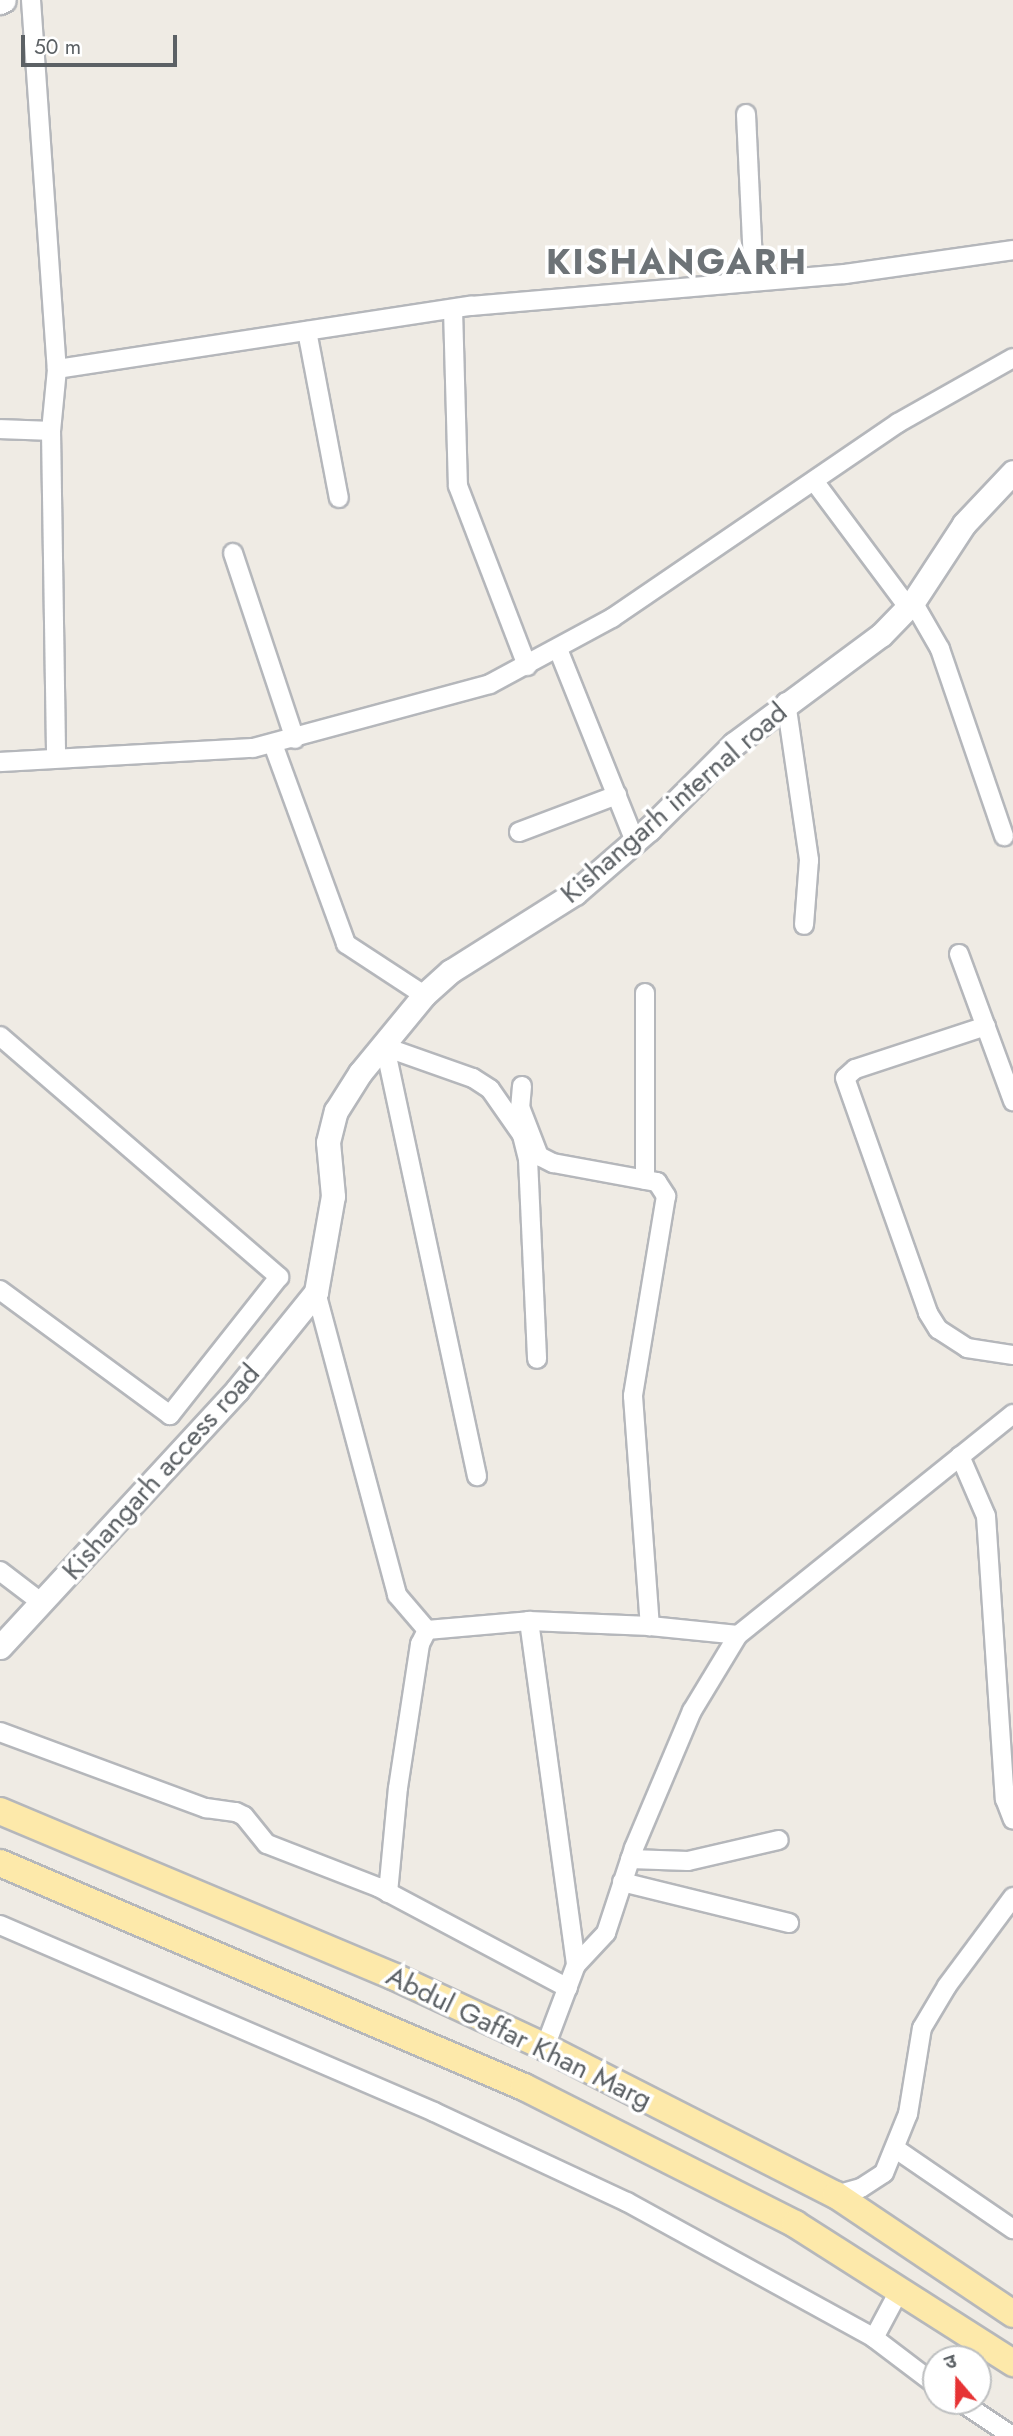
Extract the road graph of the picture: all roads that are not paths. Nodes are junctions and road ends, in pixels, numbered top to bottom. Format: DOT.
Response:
graph roads {
  1 [pos="31,0"];
  2 [pos="746,114"];
  3 [pos="1013,250"];
  4 [pos="754,281"];
  5 [pos="453,309"];
  6 [pos="307,331"];
  7 [pos="1013,358"];
  8 [pos="57,369"];
  9 [pos="0,429"];
  10 [pos="51,431"];
  11 [pos="1013,472"];
  12 [pos="814,481"];
  13 [pos="339,498"];
  14 [pos="233,552"];
  15 [pos="911,604"];
  16 [pos="558,649"];
  17 [pos="527,666"];
  18 [pos="786,702"];
  19 [pos="295,739"];
  20 [pos="273,744"];
  21 [pos="56,755"];
  22 [pos="0,762"];
  23 [pos="617,795"];
  24 [pos="519,832"];
  25 [pos="1004,836"];
  26 [pos="635,842"];
  27 [pos="804,925"];
  28 [pos="959,954"];
  29 [pos="645,993"];
  30 [pos="424,995"];
  31 [pos="986,1026"];
  32 [pos="0,1035"];
  33 [pos="385,1047"];
  34 [pos="522,1086"];
  35 [pos="1013,1101"];
  36 [pos="645,1180"];
  37 [pos="0,1290"];
  38 [pos="316,1292"];
  39 [pos="1013,1355"];
  40 [pos="537,1359"];
  41 [pos="1013,1414"];
  42 [pos="960,1456"];
  43 [pos="477,1476"];
  44 [pos="0,1571"];
  45 [pos="42,1603"];
  46 [pos="529,1621"];
  47 [pos="650,1626"];
  48 [pos="426,1630"];
  49 [pos="738,1635"];
  50 [pos="0,1647"];
  51 [pos="0,1732"];
  52 [pos="0,1811"];
  53 [pos="1013,1820"];
  54 [pos="779,1840"];
  55 [pos="630,1859"];
  56 [pos="0,1863"];
  57 [pos="622,1882"];
  58 [pos="388,1893"];
  59 [pos="1013,1897"];
  60 [pos="789,1923"];
  61 [pos="0,1925"];
  62 [pos="576,1965"];
  63 [pos="568,1988"];
  64 [pos="545,2046"];
  65 [pos="896,2150"];
  66 [pos="835,2195"];
  67 [pos="1013,2229"];
  68 [pos="900,2289"];
  69 [pos="1013,2314"];
  70 [pos="874,2338"];
  71 [pos="1013,2362"];
  72 [pos="922,2374"];
  73 [pos="981,2415"];
  74 [pos="1012,2436"];
  1 -- 8 [label="street"];
  2 -- 4 [label="street"];
  3 -- 4 [label="street"];
  4 -- 5 [label="street"];
  5 -- 6 [label="street"];
  5 -- 17 [label="street"];
  6 -- 8 [label="street"];
  6 -- 13 [label="street"];
  7 -- 12 [label="street"];
  8 -- 10 [label="street"];
  9 -- 10 [label="street"];
  10 -- 21 [label="street"];
  11 -- 15 [label="street, Kishangarh internal road"];
  12 -- 15 [label="street"];
  12 -- 16 [label="street"];
  14 -- 19 [label="street"];
  15 -- 18 [label="street, Kishangarh internal road"];
  15 -- 25 [label="street"];
  16 -- 17 [label="street"];
  16 -- 23 [label="street"];
  17 -- 19 [label="street"];
  18 -- 26 [label="street, Kishangarh internal road"];
  18 -- 27 [label="street"];
  19 -- 20 [label="street"];
  20 -- 21 [label="street"];
  20 -- 30 [label="street"];
  21 -- 22 [label="street"];
  23 -- 24 [label="street"];
  23 -- 26 [label="street"];
  26 -- 30 [label="street, Kishangarh internal road"];
  28 -- 31 [label="street"];
  29 -- 36 [label="street"];
  30 -- 33 [label="street, Kishangarh internal road"];
  31 -- 35 [label="street"];
  31 -- 39 [label="street"];
  32 -- 37 [label="street"];
  33 -- 38 [label="street, Kishangarh internal road"];
  33 -- 40 [label="street"];
  33 -- 43 [label="street"];
  34 -- 36 [label="street"];
  36 -- 47 [label="street"];
  38 -- 45 [label="street, Kishangarh access road"];
  38 -- 48 [label="street"];
  41 -- 42 [label="street"];
  42 -- 49 [label="street"];
  42 -- 53 [label="street"];
  44 -- 45 [label="street"];
  45 -- 50 [label="street, Kishangarh access road"];
  46 -- 47 [label="street"];
  46 -- 48 [label="street"];
  46 -- 62 [label="street"];
  47 -- 49 [label="street"];
  48 -- 58 [label="street"];
  49 -- 55 [label="street"];
  51 -- 58 [label="street"];
  52 -- 64 [label="main road, Abdul Gaffar Khan Marg"];
  54 -- 55 [label="street"];
  55 -- 57 [label="street"];
  56 -- 68 [label="main road, Abdul Gaffar Khan Marg"];
  57 -- 60 [label="street"];
  57 -- 62 [label="street"];
  58 -- 63 [label="street"];
  59 -- 65 [label="street"];
  61 -- 70 [label="street"];
  62 -- 63 [label="street"];
  63 -- 64 [label="street"];
  64 -- 66 [label="main road, Abdul Gaffar Khan Marg"];
  65 -- 66 [label="street"];
  65 -- 67 [label="street"];
  66 -- 69 [label="main road, Abdul Gaffar Khan Marg"];
  68 -- 70 [label="street"];
  68 -- 71 [label="main road, Abdul Gaffar Khan Marg"];
  70 -- 72 [label="street"];
  73 -- 74 [label="street"];
}
